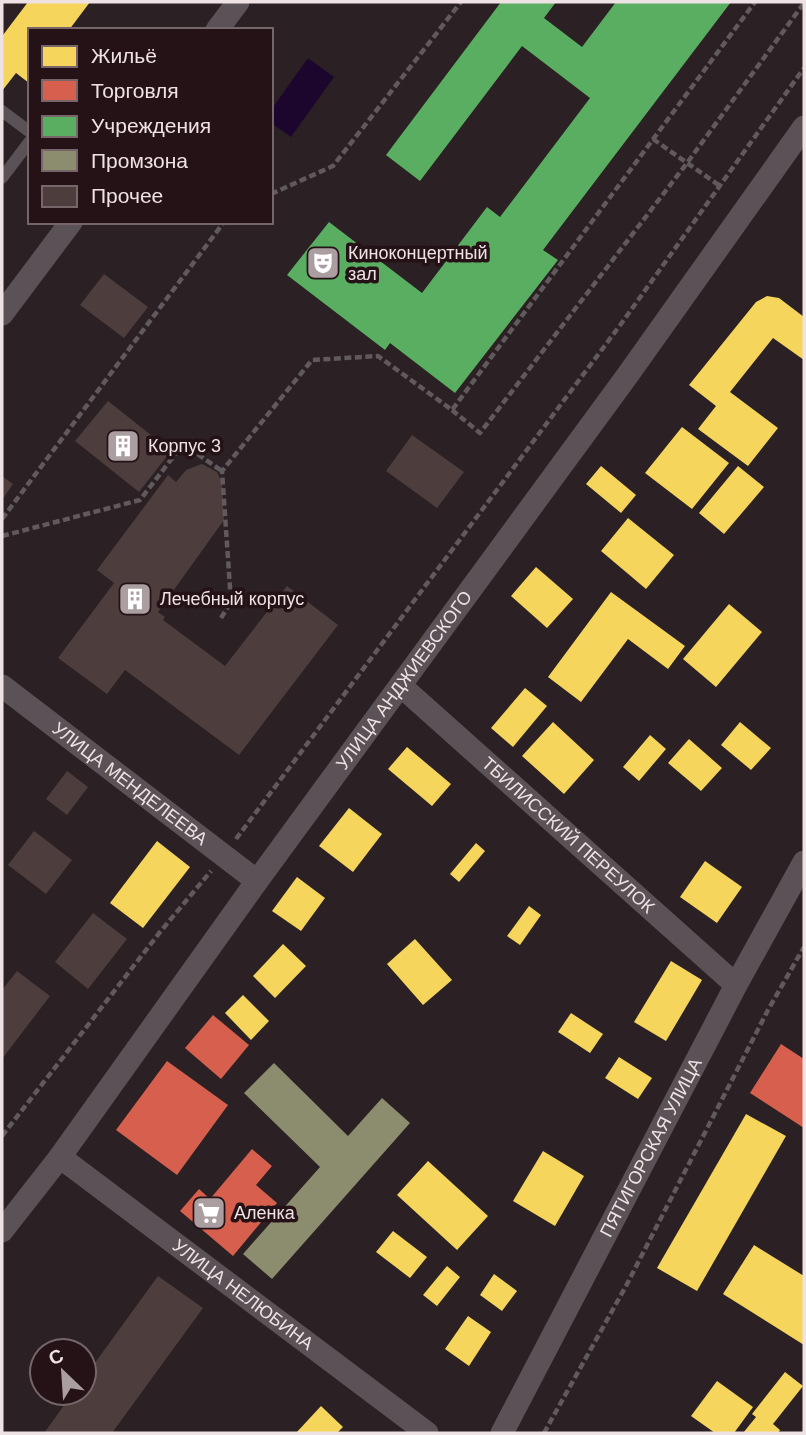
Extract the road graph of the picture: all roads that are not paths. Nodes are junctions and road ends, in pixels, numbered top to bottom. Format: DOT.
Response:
graph roads {
  1 [pos="238,2"];
  2 [pos="218,28"];
  3 [pos="2,111"];
  4 [pos="804,127"];
  5 [pos="28,130"];
  6 [pos="28,144"];
  7 [pos="2,178"];
  8 [pos="70,224"];
  9 [pos="2,314"];
  10 [pos="401,686"];
  11 [pos="2,687"];
  12 [pos="804,862"];
  13 [pos="257,881"];
  14 [pos="736,985"];
  15 [pos="60,1157"];
  16 [pos="2,1231"];
  17 [pos="427,1433"];
  18 [pos="502,1433"];
  1 -- 2 [label="street"];
  3 -- 5 [label="lane"];
  4 -- 10 [label="street, УЛИЦА АНДЖИЕВСКОГО"];
  6 -- 7 [label="lane"];
  8 -- 9 [label="street"];
  10 -- 13 [label="street, УЛИЦА АНДЖИЕВСКОГО"];
  10 -- 14 [label="street, ТБИЛИССКИЙ ПЕРЕУЛОК"];
  11 -- 13 [label="street, УЛИЦА МЕНДЕЛЕЕВА"];
  12 -- 14 [label="street, ПЯТИГОРСКАЯ УЛИЦА"];
  13 -- 15 [label="street, УЛИЦА АНДЖИЕВСКОГО"];
  14 -- 18 [label="street, ПЯТИГОРСКАЯ УЛИЦА"];
  15 -- 16 [label="street, УЛИЦА АНДЖИЕВСКОГО"];
  15 -- 17 [label="street, УЛИЦА НЕЛЮБИНА"];
}
